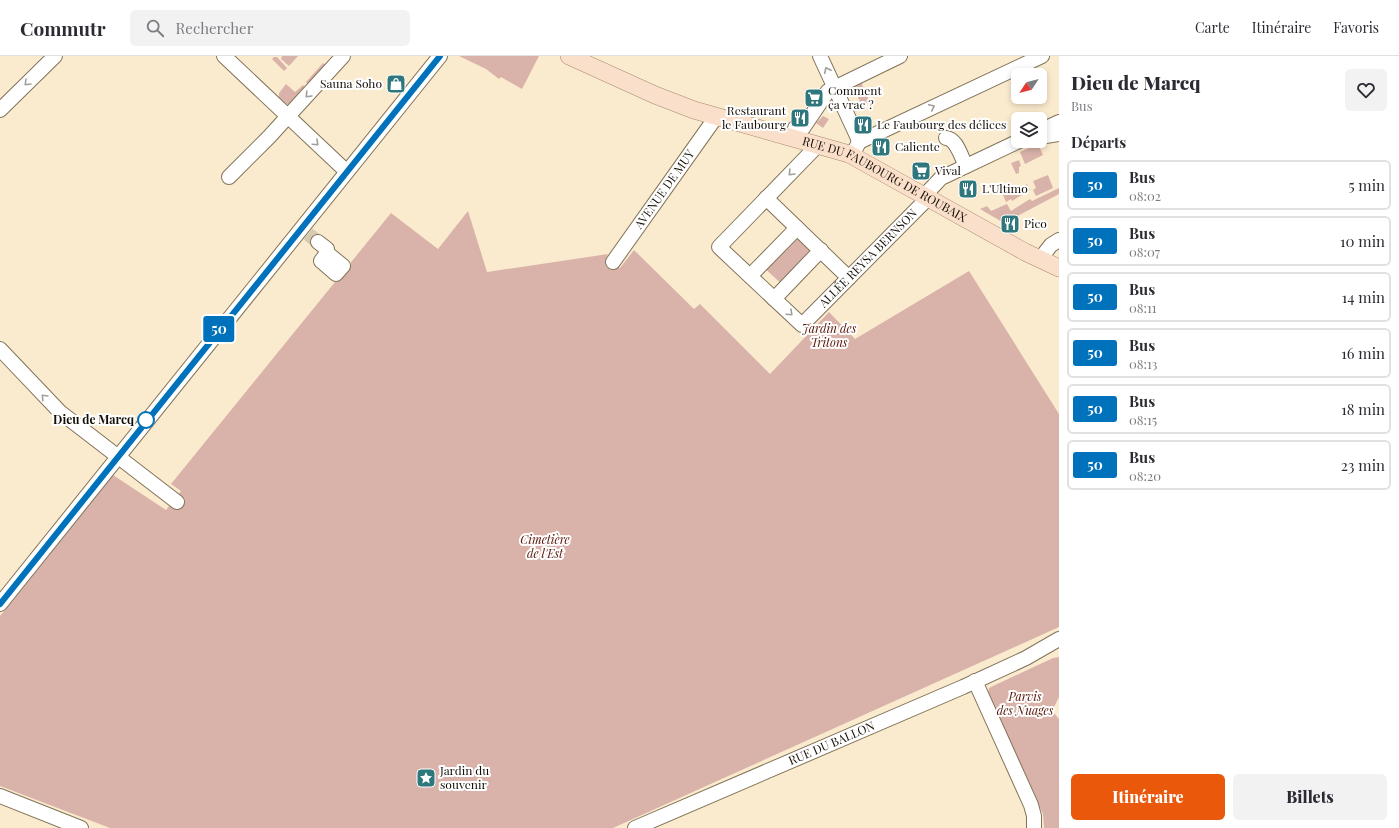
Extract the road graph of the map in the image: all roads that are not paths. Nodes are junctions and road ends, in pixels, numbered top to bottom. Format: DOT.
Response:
graph roads {
  1 [pos="55,56"];
  2 [pos="224,56"];
  3 [pos="343,56"];
  4 [pos="440,56"];
  5 [pos="569,56"];
  6 [pos="820,56"];
  7 [pos="900,56"];
  8 [pos="1042,56"];
  9 [pos="835,87"];
  10 [pos="0,110"];
  11 [pos="288,117"];
  12 [pos="716,117"];
  13 [pos="1059,122"];
  14 [pos="795,128"];
  15 [pos="1047,128"];
  16 [pos="1059,134"];
  17 [pos="1047,136"];
  18 [pos="946,138"];
  19 [pos="818,145"];
  20 [pos="1011,145"];
  21 [pos="856,149"];
  22 [pos="966,166"];
  23 [pos="346,171"];
  24 [pos="229,177"];
  25 [pos="927,196"];
  26 [pos="766,198"];
  27 [pos="797,228"];
  28 [pos="309,235"];
  29 [pos="1059,240"];
  30 [pos="821,250"];
  31 [pos="327,253"];
  32 [pos="1040,259"];
  33 [pos="613,262"];
  34 [pos="1059,268"];
  35 [pos="750,276"];
  36 [pos="849,278"];
  37 [pos="774,299"];
  38 [pos="0,349"];
  39 [pos="118,457"];
  40 [pos="177,502"];
  41 [pos="0,604"];
  42 [pos="1059,639"];
  43 [pos="1059,647"];
  44 [pos="1026,658"];
  45 [pos="974,681"];
  46 [pos="0,796"];
  47 [pos="81,828"];
  48 [pos="635,828"];
  49 [pos="1034,828"];
  1 -- 10 [label="street, one-way"];
  2 -- 11 [label="street"];
  3 -- 11 [label="street, one-way"];
  4 -- 23 [label="street"];
  5 -- 12 [label="main road, RUE DU FAUBOURG DE ROUBAIX"];
  9 -- 6 [label="street, one-way"];
  7 -- 9 [label="street"];
  21 -- 8 [label="street, one-way"];
  9 -- 14 [label="street"];
  9 -- 21 [label="street"];
  11 -- 23 [label="street, one-way"];
  11 -- 24 [label="street"];
  12 -- 19 [label="main road, RUE DU FAUBOURG DE ROUBAIX"];
  12 -- 33 [label="street, AVENUE DE MUY"];
  13 -- 15 [label="street"];
  16 -- 17 [label="street"];
  18 -- 22 [label="street"];
  19 -- 21 [label="main road, RUE DU FAUBOURG DE ROUBAIX"];
  19 -- 26 [label="street, ALLÉE REYSA BERNSON, one-way"];
  20 -- 22 [label="street, ALLÉE REYSA BERNSON"];
  21 -- 25 [label="main road, RUE DU FAUBOURG DE ROUBAIX"];
  22 -- 25 [label="street, ALLÉE REYSA BERNSON"];
  23 -- 28 [label="street"];
  25 -- 32 [label="main road, RUE DU FAUBOURG DE ROUBAIX"];
  25 -- 36 [label="street, ALLÉE REYSA BERNSON"];
  26 -- 27 [label="street"];
  26 -- 35 [label="street, ALLÉE REYSA BERNSON"];
  27 -- 30 [label="street"];
  27 -- 35 [label="street"];
  28 -- 31 [label="street"];
  28 -- 39 [label="street"];
  29 -- 32 [label="street"];
  30 -- 36 [label="street"];
  30 -- 37 [label="street"];
  32 -- 34 [label="main road, RUE DU FAUBOURG DE ROUBAIX"];
  35 -- 37 [label="street, ALLÉE REYSA BERNSON"];
  37 -- 36 [label="street, ALLÉE REYSA BERNSON, one-way"];
  39 -- 38 [label="street, one-way"];
  39 -- 40 [label="street"];
  39 -- 41 [label="street"];
  42 -- 44 [label="street, RUE DU BALLON"];
  43 -- 44 [label="street, RUE DU BALLON"];
  44 -- 45 [label="street, RUE DU BALLON"];
  45 -- 48 [label="street, RUE DU BALLON"];
  45 -- 49 [label="street"];
  46 -- 47 [label="street"];
}
